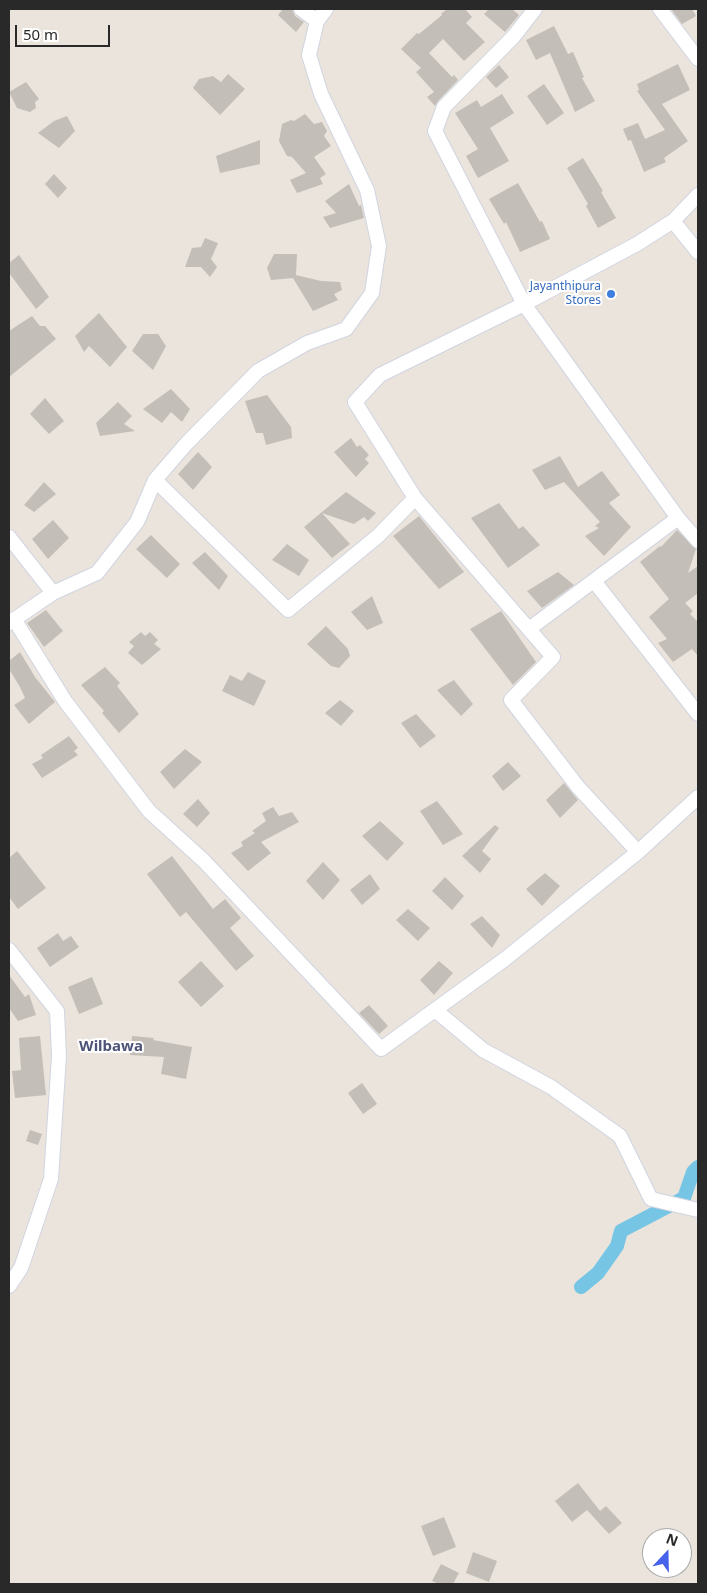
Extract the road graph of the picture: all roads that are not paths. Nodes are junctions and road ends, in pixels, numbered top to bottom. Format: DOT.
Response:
graph roads {
  1 [pos="301,9"];
  2 [pos="326,9"];
  3 [pos="535,9"];
  4 [pos="660,9"];
  5 [pos="317,21"];
  6 [pos="698,58"];
  7 [pos="698,195"];
  8 [pos="673,220"];
  9 [pos="698,252"];
  10 [pos="524,304"];
  11 [pos="155,480"];
  12 [pos="415,498"];
  13 [pos="678,518"];
  14 [pos="9,537"];
  15 [pos="698,541"];
  16 [pos="594,581"];
  17 [pos="54,593"];
  18 [pos="12,621"];
  19 [pos="529,629"];
  20 [pos="698,714"];
  21 [pos="698,796"];
  22 [pos="638,852"];
  23 [pos="9,950"];
  24 [pos="435,1010"];
  25 [pos="698,1210"];
  26 [pos="9,1286"];
  1 -- 5 [label="street"];
  2 -- 5 [label="street"];
  3 -- 10 [label="street"];
  4 -- 6 [label="street"];
  5 -- 11 [label="street"];
  7 -- 8 [label="street"];
  8 -- 9 [label="street"];
  8 -- 10 [label="street"];
  10 -- 12 [label="street"];
  10 -- 13 [label="street"];
  11 -- 12 [label="street"];
  11 -- 17 [label="street"];
  12 -- 19 [label="street"];
  13 -- 15 [label="street"];
  13 -- 16 [label="street"];
  14 -- 17 [label="street"];
  16 -- 19 [label="street"];
  16 -- 20 [label="street"];
  17 -- 18 [label="street"];
  18 -- 24 [label="street"];
  19 -- 22 [label="street"];
  21 -- 22 [label="street"];
  22 -- 24 [label="street"];
  23 -- 26 [label="street"];
  24 -- 25 [label="street"];
}
